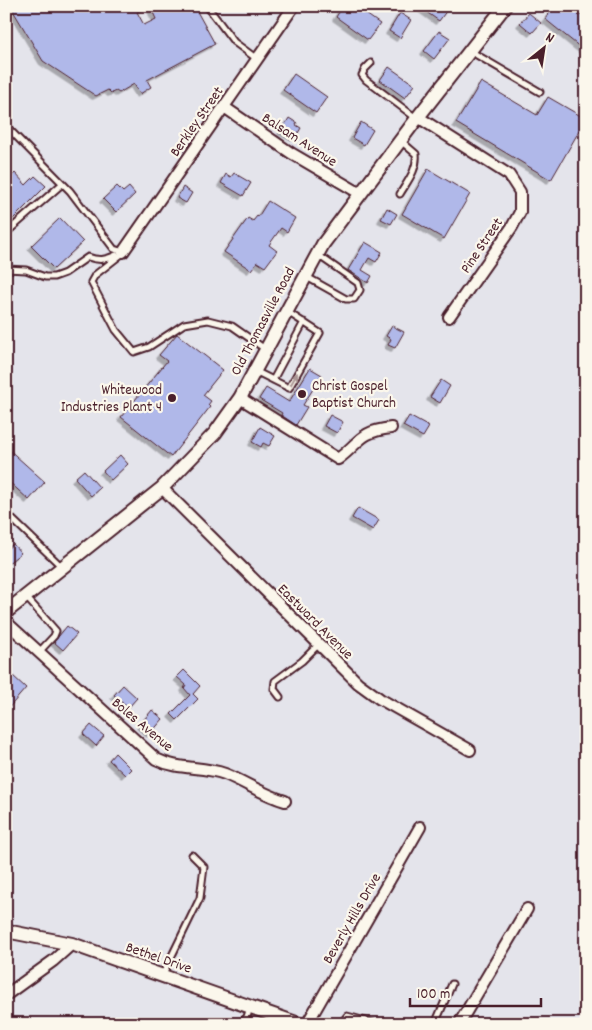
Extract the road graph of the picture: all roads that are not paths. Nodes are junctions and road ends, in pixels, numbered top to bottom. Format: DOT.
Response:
graph roads {
  1 [pos="207,6"];
  2 [pos="294,6"];
  3 [pos="505,6"];
  4 [pos="470,51"];
  5 [pos="257,59"];
  6 [pos="371,63"];
  7 [pos="540,92"];
  8 [pos="224,107"];
  9 [pos="417,118"];
  10 [pos="6,126"];
  11 [pos="400,141"];
  12 [pos="62,184"];
  13 [pos="361,194"];
  14 [pos="400,194"];
  15 [pos="6,233"];
  16 [pos="123,252"];
  17 [pos="317,254"];
  18 [pos="6,270"];
  19 [pos="305,276"];
  20 [pos="286,311"];
  21 [pos="449,317"];
  22 [pos="304,322"];
  23 [pos="266,349"];
  24 [pos="254,370"];
  25 [pos="273,380"];
  26 [pos="240,398"];
  27 [pos="391,428"];
  28 [pos="162,488"];
  29 [pos="6,514"];
  30 [pos="62,567"];
  31 [pos="25,596"];
  32 [pos="6,612"];
  33 [pos="6,622"];
  34 [pos="319,644"];
  35 [pos="39,652"];
  36 [pos="280,697"];
  37 [pos="470,750"];
  38 [pos="286,801"];
  39 [pos="420,827"];
  40 [pos="192,855"];
  41 [pos="527,909"];
  42 [pos="6,931"];
  43 [pos="72,944"];
  44 [pos="162,976"];
  45 [pos="452,984"];
  46 [pos="6,996"];
  47 [pos="250,1007"];
  48 [pos="294,1023"];
  49 [pos="240,1024"];
  50 [pos="307,1024"];
  51 [pos="341,1024"];
  52 [pos="376,1024"];
  53 [pos="435,1024"];
  54 [pos="459,1024"];
  1 -- 5 [label="lane"];
  2 -- 5 [label="street, Berkley Street"];
  3 -- 4 [label="street, Old Thomasville Road"];
  4 -- 7 [label="lane"];
  4 -- 9 [label="street, Old Thomasville Road"];
  5 -- 8 [label="street, Berkley Street"];
  6 -- 9 [label="lane"];
  8 -- 13 [label="street, Balsam Avenue"];
  8 -- 16 [label="street, Berkley Street"];
  9 -- 11 [label="street, Old Thomasville Road"];
  9 -- 21 [label="street, Pine Street"];
  10 -- 12 [label="lane"];
  11 -- 13 [label="street, Old Thomasville Road"];
  11 -- 14 [label="lane"];
  12 -- 15 [label="lane"];
  12 -- 16 [label="lane"];
  13 -- 17 [label="street, Old Thomasville Road"];
  16 -- 18 [label="lane"];
  16 -- 23 [label="lane"];
  17 -- 19 [label="street, Old Thomasville Road"];
  17 -- 19 [label="lane"];
  19 -- 20 [label="street, Old Thomasville Road"];
  20 -- 22 [label="lane"];
  20 -- 23 [label="street, Old Thomasville Road"];
  22 -- 25 [label="lane"];
  25 -- 22 [label="lane, one-way"];
  23 -- 24 [label="street, Old Thomasville Road"];
  24 -- 25 [label="lane"];
  24 -- 26 [label="street, Old Thomasville Road"];
  26 -- 27 [label="street"];
  26 -- 28 [label="street, Old Thomasville Road"];
  28 -- 30 [label="street, Old Thomasville Road"];
  28 -- 34 [label="street, Eastward Avenue"];
  29 -- 30 [label="lane"];
  30 -- 31 [label="street, Old Thomasville Road"];
  31 -- 32 [label="street, Old Thomasville Road"];
  31 -- 35 [label="lane"];
  33 -- 35 [label="street, Boles Avenue"];
  34 -- 36 [label="lane"];
  34 -- 37 [label="street, Eastward Avenue"];
  35 -- 38 [label="street, Boles Avenue"];
  39 -- 50 [label="street, Beverly Hills Drive"];
  40 -- 44 [label="lane"];
  41 -- 54 [label="street"];
  42 -- 43 [label="street, Bethel Drive"];
  43 -- 44 [label="street, Bethel Drive"];
  43 -- 46 [label="street"];
  44 -- 47 [label="street, Bethel Drive"];
  45 -- 53 [label="lane"];
  47 -- 48 [label="street, Bethel Drive"];
  47 -- 49 [label="lane"];
  51 -- 52 [label="lane"];
}
